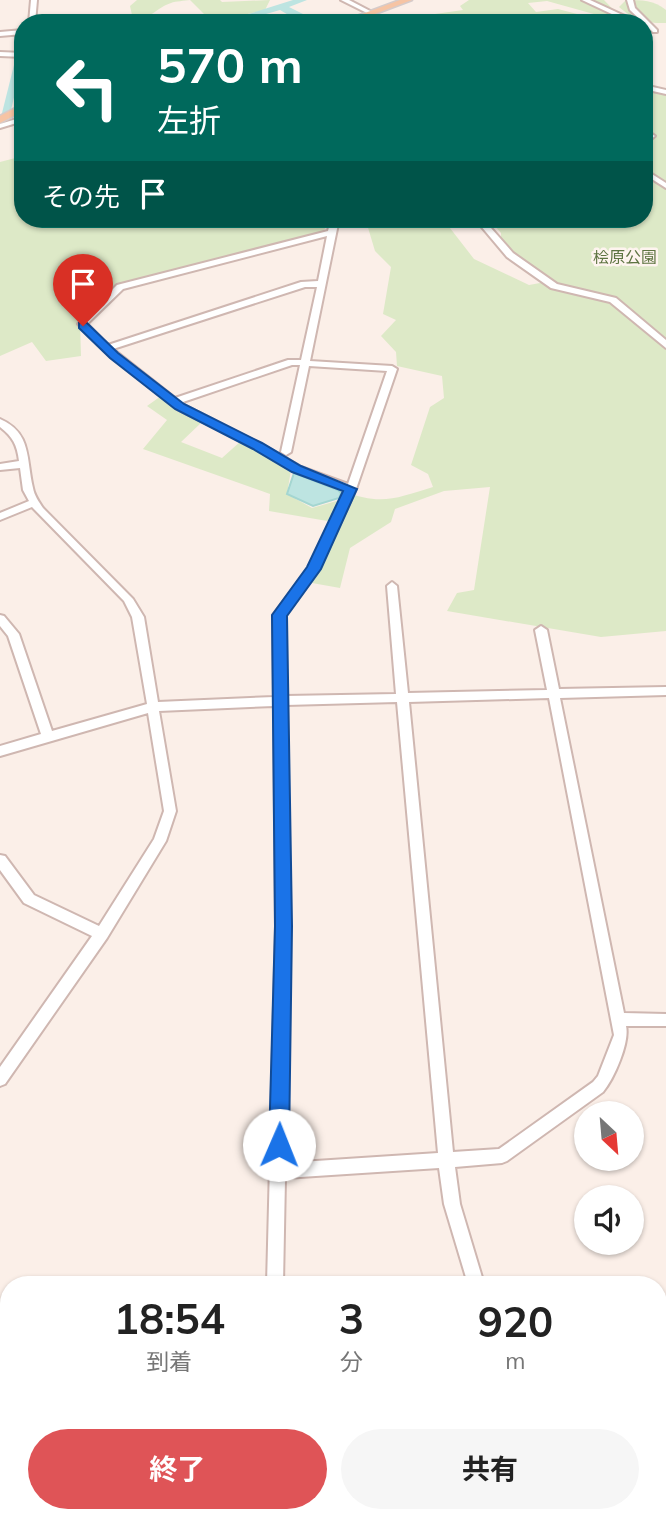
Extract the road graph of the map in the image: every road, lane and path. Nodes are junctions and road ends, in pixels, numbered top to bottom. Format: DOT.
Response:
graph roads {
  1 [pos="344,0"];
  2 [pos="408,0"];
  3 [pos="585,0"];
  4 [pos="370,13"];
  5 [pos="617,14"];
  6 [pos="655,31"];
  7 [pos="666,36"];
  8 [pos="332,228"];
  9 [pos="487,228"];
  10 [pos="330,233"];
  11 [pos="320,284"];
  12 [pos="666,345"];
  13 [pos="107,348"];
  14 [pos="304,362"];
  15 [pos="173,402"];
  16 [pos="0,422"];
  17 [pos="286,452"];
  18 [pos="24,464"];
  19 [pos="0,467"];
  20 [pos="351,489"];
  21 [pos="34,503"];
  22 [pos="0,517"];
  23 [pos="392,586"];
  24 [pos="0,619"];
  25 [pos="541,630"];
  26 [pos="666,691"];
  27 [pos="553,694"];
  28 [pos="403,697"];
  29 [pos="281,701"];
  30 [pos="153,707"];
  31 [pos="48,736"];
  32 [pos="0,751"];
  33 [pos="0,860"];
  34 [pos="102,934"];
  35 [pos="618,1019"];
  36 [pos="666,1020"];
  37 [pos="0,1079"];
  38 [pos="446,1160"];
  39 [pos="278,1171"];
  40 [pos="275,1276"];
  41 [pos="474,1276"];
  1 -- 4 [label="street"];
  2 -- 4 [label="main road"];
  3 -- 5 [label="street"];
  6 -- 7 [label="street"];
  8 -- 10 [label="street"];
  9 -- 12 [label="street"];
  10 -- 11 [label="street"];
  10 -- 13 [label="street"];
  11 -- 13 [label="street"];
  11 -- 14 [label="street"];
  13 -- 15 [label="street"];
  14 -- 15 [label="street"];
  14 -- 17 [label="street"];
  14 -- 20 [label="street"];
  15 -- 20 [label="street"];
  16 -- 18 [label="street"];
  18 -- 19 [label="street"];
  18 -- 21 [label="street"];
  20 -- 29 [label="street"];
  21 -- 22 [label="street"];
  21 -- 30 [label="street"];
  23 -- 28 [label="street"];
  24 -- 31 [label="street"];
  25 -- 27 [label="street"];
  26 -- 27 [label="street"];
  27 -- 28 [label="street"];
  27 -- 35 [label="street"];
  28 -- 29 [label="street"];
  28 -- 38 [label="street"];
  29 -- 30 [label="street"];
  29 -- 39 [label="street"];
  30 -- 31 [label="street"];
  30 -- 34 [label="street"];
  31 -- 32 [label="street"];
  33 -- 34 [label="street"];
  34 -- 37 [label="street"];
  35 -- 36 [label="street"];
  35 -- 38 [label="street"];
  38 -- 39 [label="street"];
  38 -- 41 [label="street"];
  39 -- 40 [label="street"];
}
